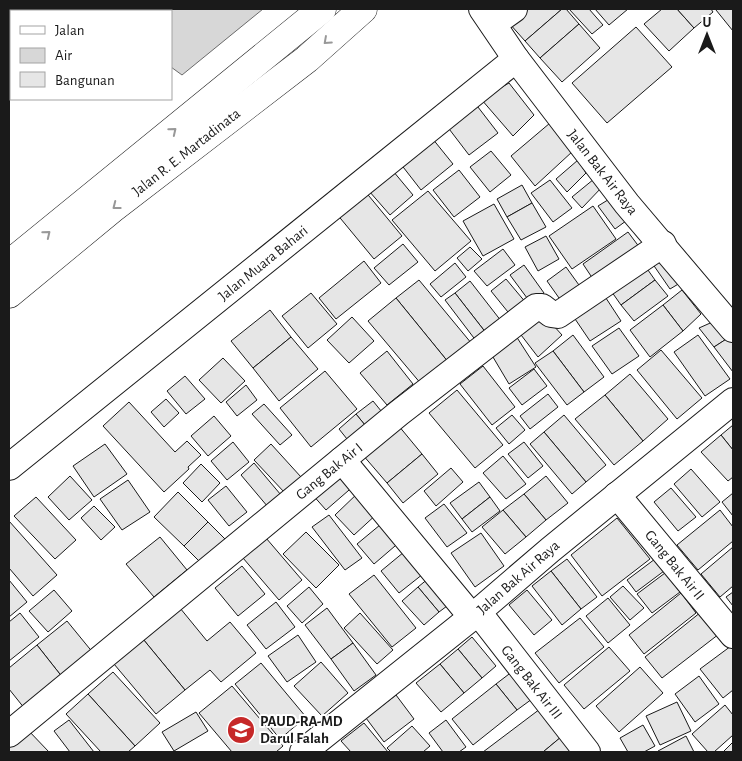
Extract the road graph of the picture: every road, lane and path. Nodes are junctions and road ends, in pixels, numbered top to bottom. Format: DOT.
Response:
graph roads {
  1 [pos="322,9"];
  2 [pos="363,9"];
  3 [pos="496,14"];
  4 [pos="516,59"];
  5 [pos="663,244"];
  6 [pos="9,264"];
  7 [pos="9,294"];
  8 [pos="733,329"];
  9 [pos="733,400"];
  10 [pos="342,460"];
  11 [pos="9,467"];
  12 [pos="617,495"];
  13 [pos="475,614"];
  14 [pos="733,635"];
  15 [pos="9,734"];
  16 [pos="318,748"];
  17 [pos="587,752"];
  6 -- 1 [label="highway, Jalan R. E. Martadinata, one-way"];
  2 -- 7 [label="highway, Jalan R. E. Martadinata, one-way"];
  3 -- 4 [label="street, Jalan Bak Air Raya"];
  4 -- 5 [label="street, Jalan Bak Air Raya"];
  4 -- 11 [label="street, Jalan Muara Bahari"];
  5 -- 8 [label="street, Jalan Bak Air Raya"];
  5 -- 10 [label="street, Gang Bak Air I"];
  9 -- 12 [label="street, Jalan Bak Air Raya"];
  10 -- 13 [label="street, Gang Bak Air III"];
  10 -- 15 [label="street, Gang Bak Air I"];
  12 -- 13 [label="street, Jalan Bak Air Raya"];
  12 -- 14 [label="street, Gang Bak Air II"];
  13 -- 16 [label="street, Jalan Bak Air Raya"];
  13 -- 17 [label="street, Gang Bak Air III"];
}
